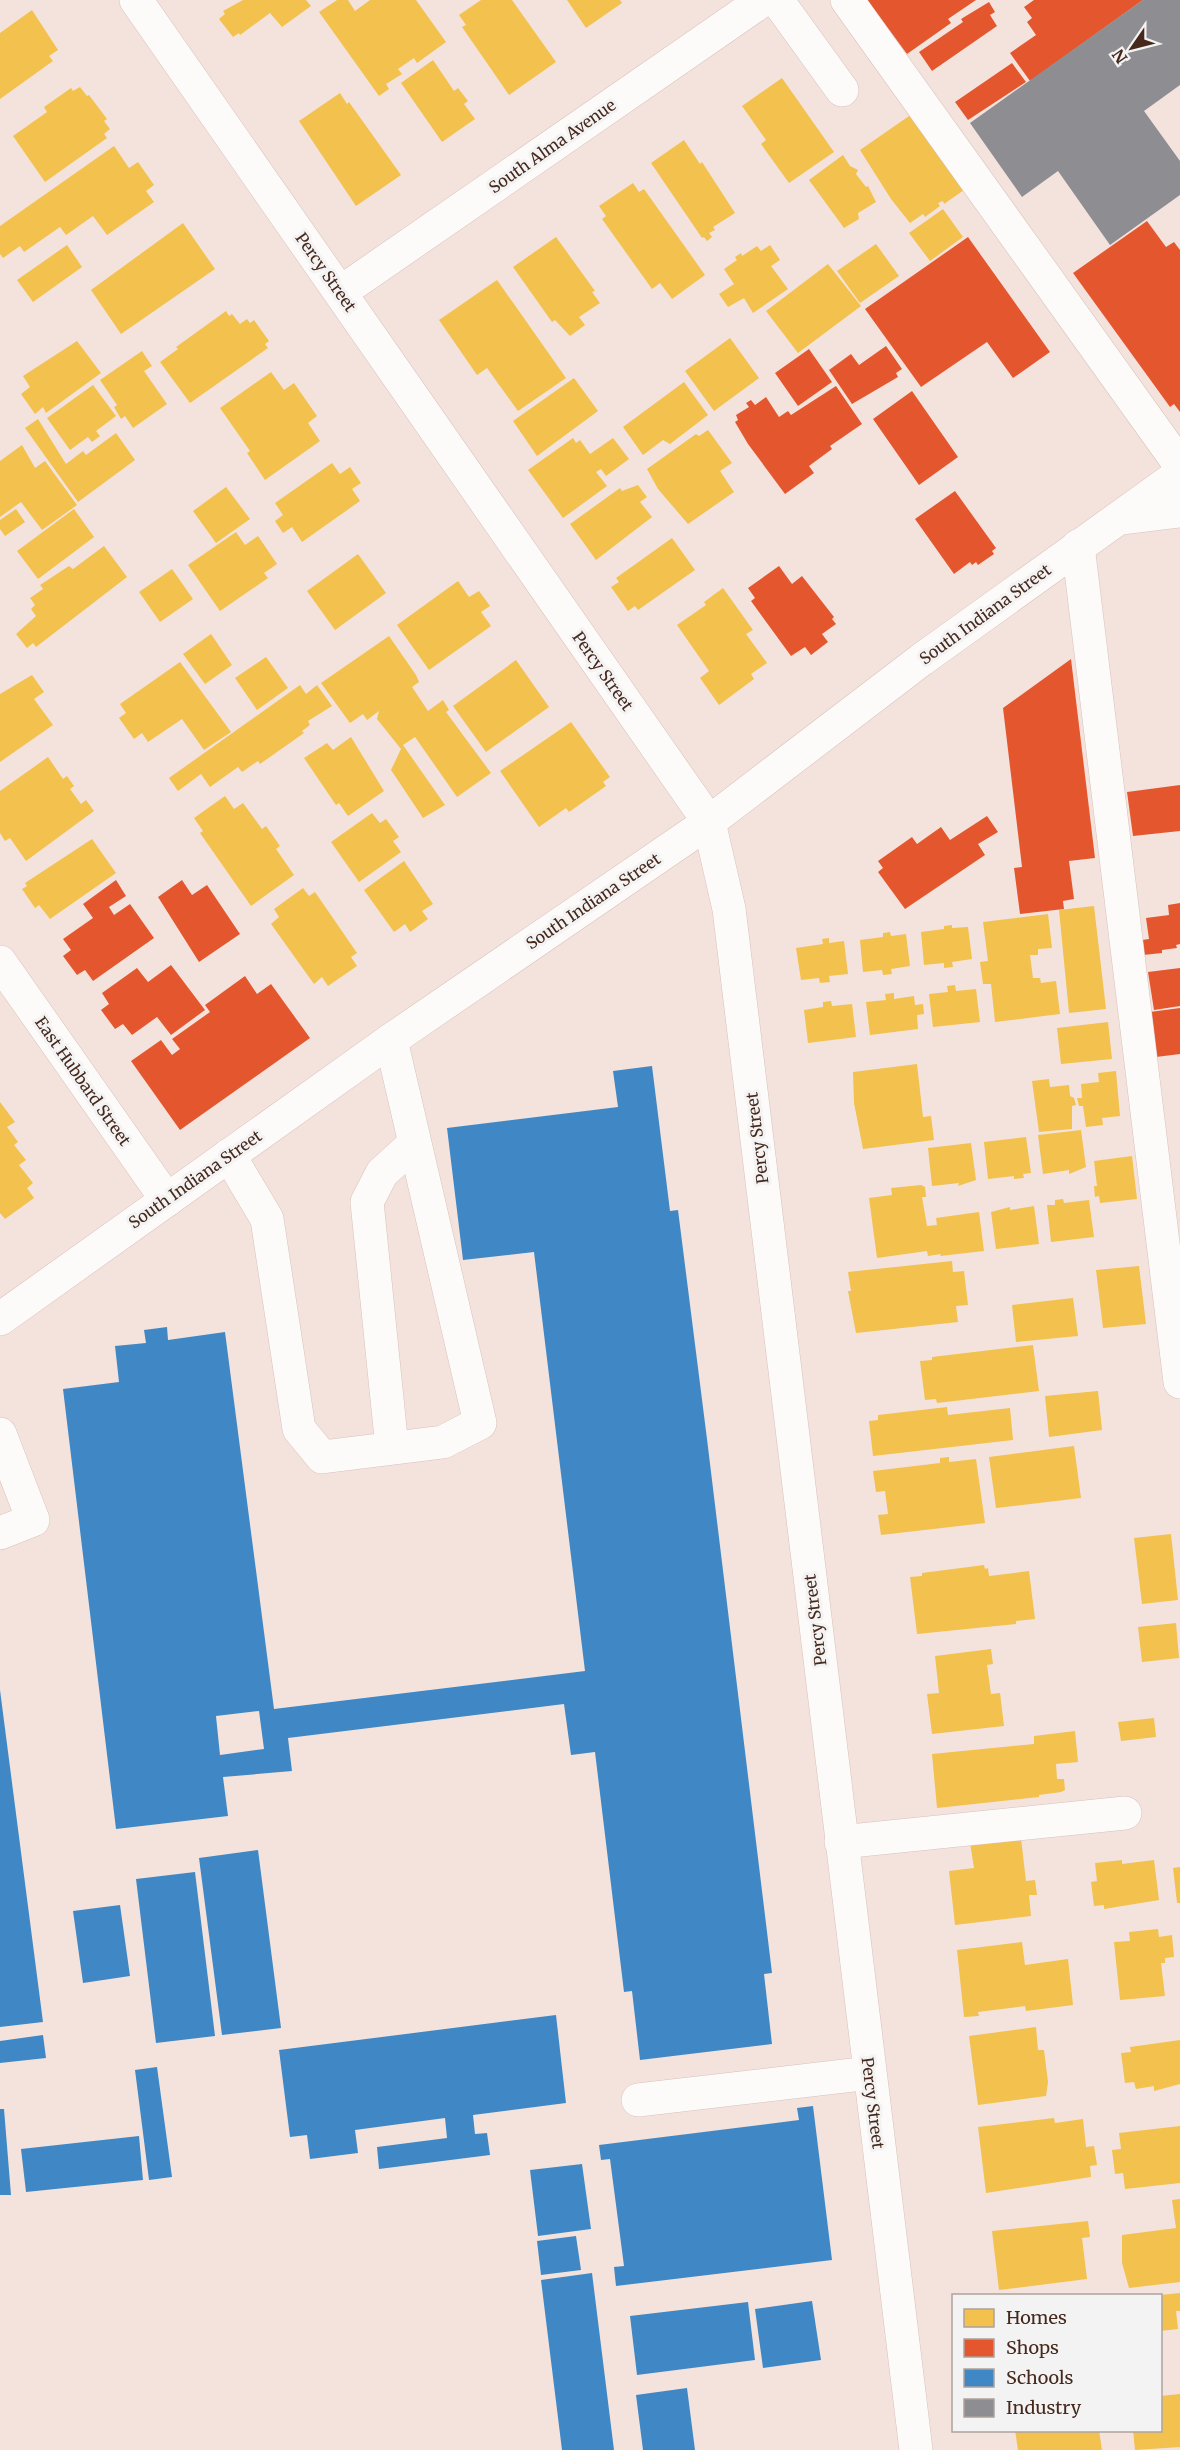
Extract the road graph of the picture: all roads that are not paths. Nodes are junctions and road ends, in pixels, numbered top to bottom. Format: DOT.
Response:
graph roads {
  1 [pos="136,0"];
  2 [pos="763,0"];
  3 [pos="777,0"];
  4 [pos="847,0"];
  5 [pos="842,90"];
  6 [pos="341,292"];
  7 [pos="1180,465"];
  8 [pos="1180,474"];
  9 [pos="1180,511"];
  10 [pos="1116,518"];
  11 [pos="1078,546"];
  12 [pos="709,822"];
  13 [pos="0,962"];
  14 [pos="391,1040"];
  15 [pos="415,1143"];
  16 [pos="229,1155"];
  17 [pos="166,1200"];
  18 [pos="0,1319"];
  19 [pos="1180,1382"];
  20 [pos="0,1434"];
  21 [pos="392,1448"];
  22 [pos="0,1533"];
  23 [pos="1125,1813"];
  24 [pos="841,1842"];
  25 [pos="870,2073"];
  26 [pos="639,2100"];
  27 [pos="916,2450"];
  1 -- 6 [label="street, Percy Street"];
  2 -- 6 [label="street, South Alma Avenue"];
  3 -- 5 [label="street"];
  4 -- 7 [label="street"];
  6 -- 12 [label="street, Percy Street"];
  8 -- 10 [label="street, South Indiana Street"];
  9 -- 10 [label="street"];
  10 -- 11 [label="street, South Indiana Street"];
  11 -- 12 [label="street, South Indiana Street"];
  11 -- 19 [label="street"];
  12 -- 14 [label="street, South Indiana Street"];
  12 -- 24 [label="street, Percy Street"];
  13 -- 17 [label="street, East Hubbard Street"];
  14 -- 15 [label="street"];
  14 -- 16 [label="street, South Indiana Street"];
  15 -- 21 [label="street"];
  15 -- 21 [label="street"];
  16 -- 17 [label="street, South Indiana Street"];
  16 -- 21 [label="street"];
  17 -- 18 [label="street, South Indiana Street"];
  20 -- 22 [label="street"];
  23 -- 24 [label="street"];
  24 -- 25 [label="street, Percy Street"];
  25 -- 26 [label="street"];
  25 -- 27 [label="street, Percy Street"];
}
